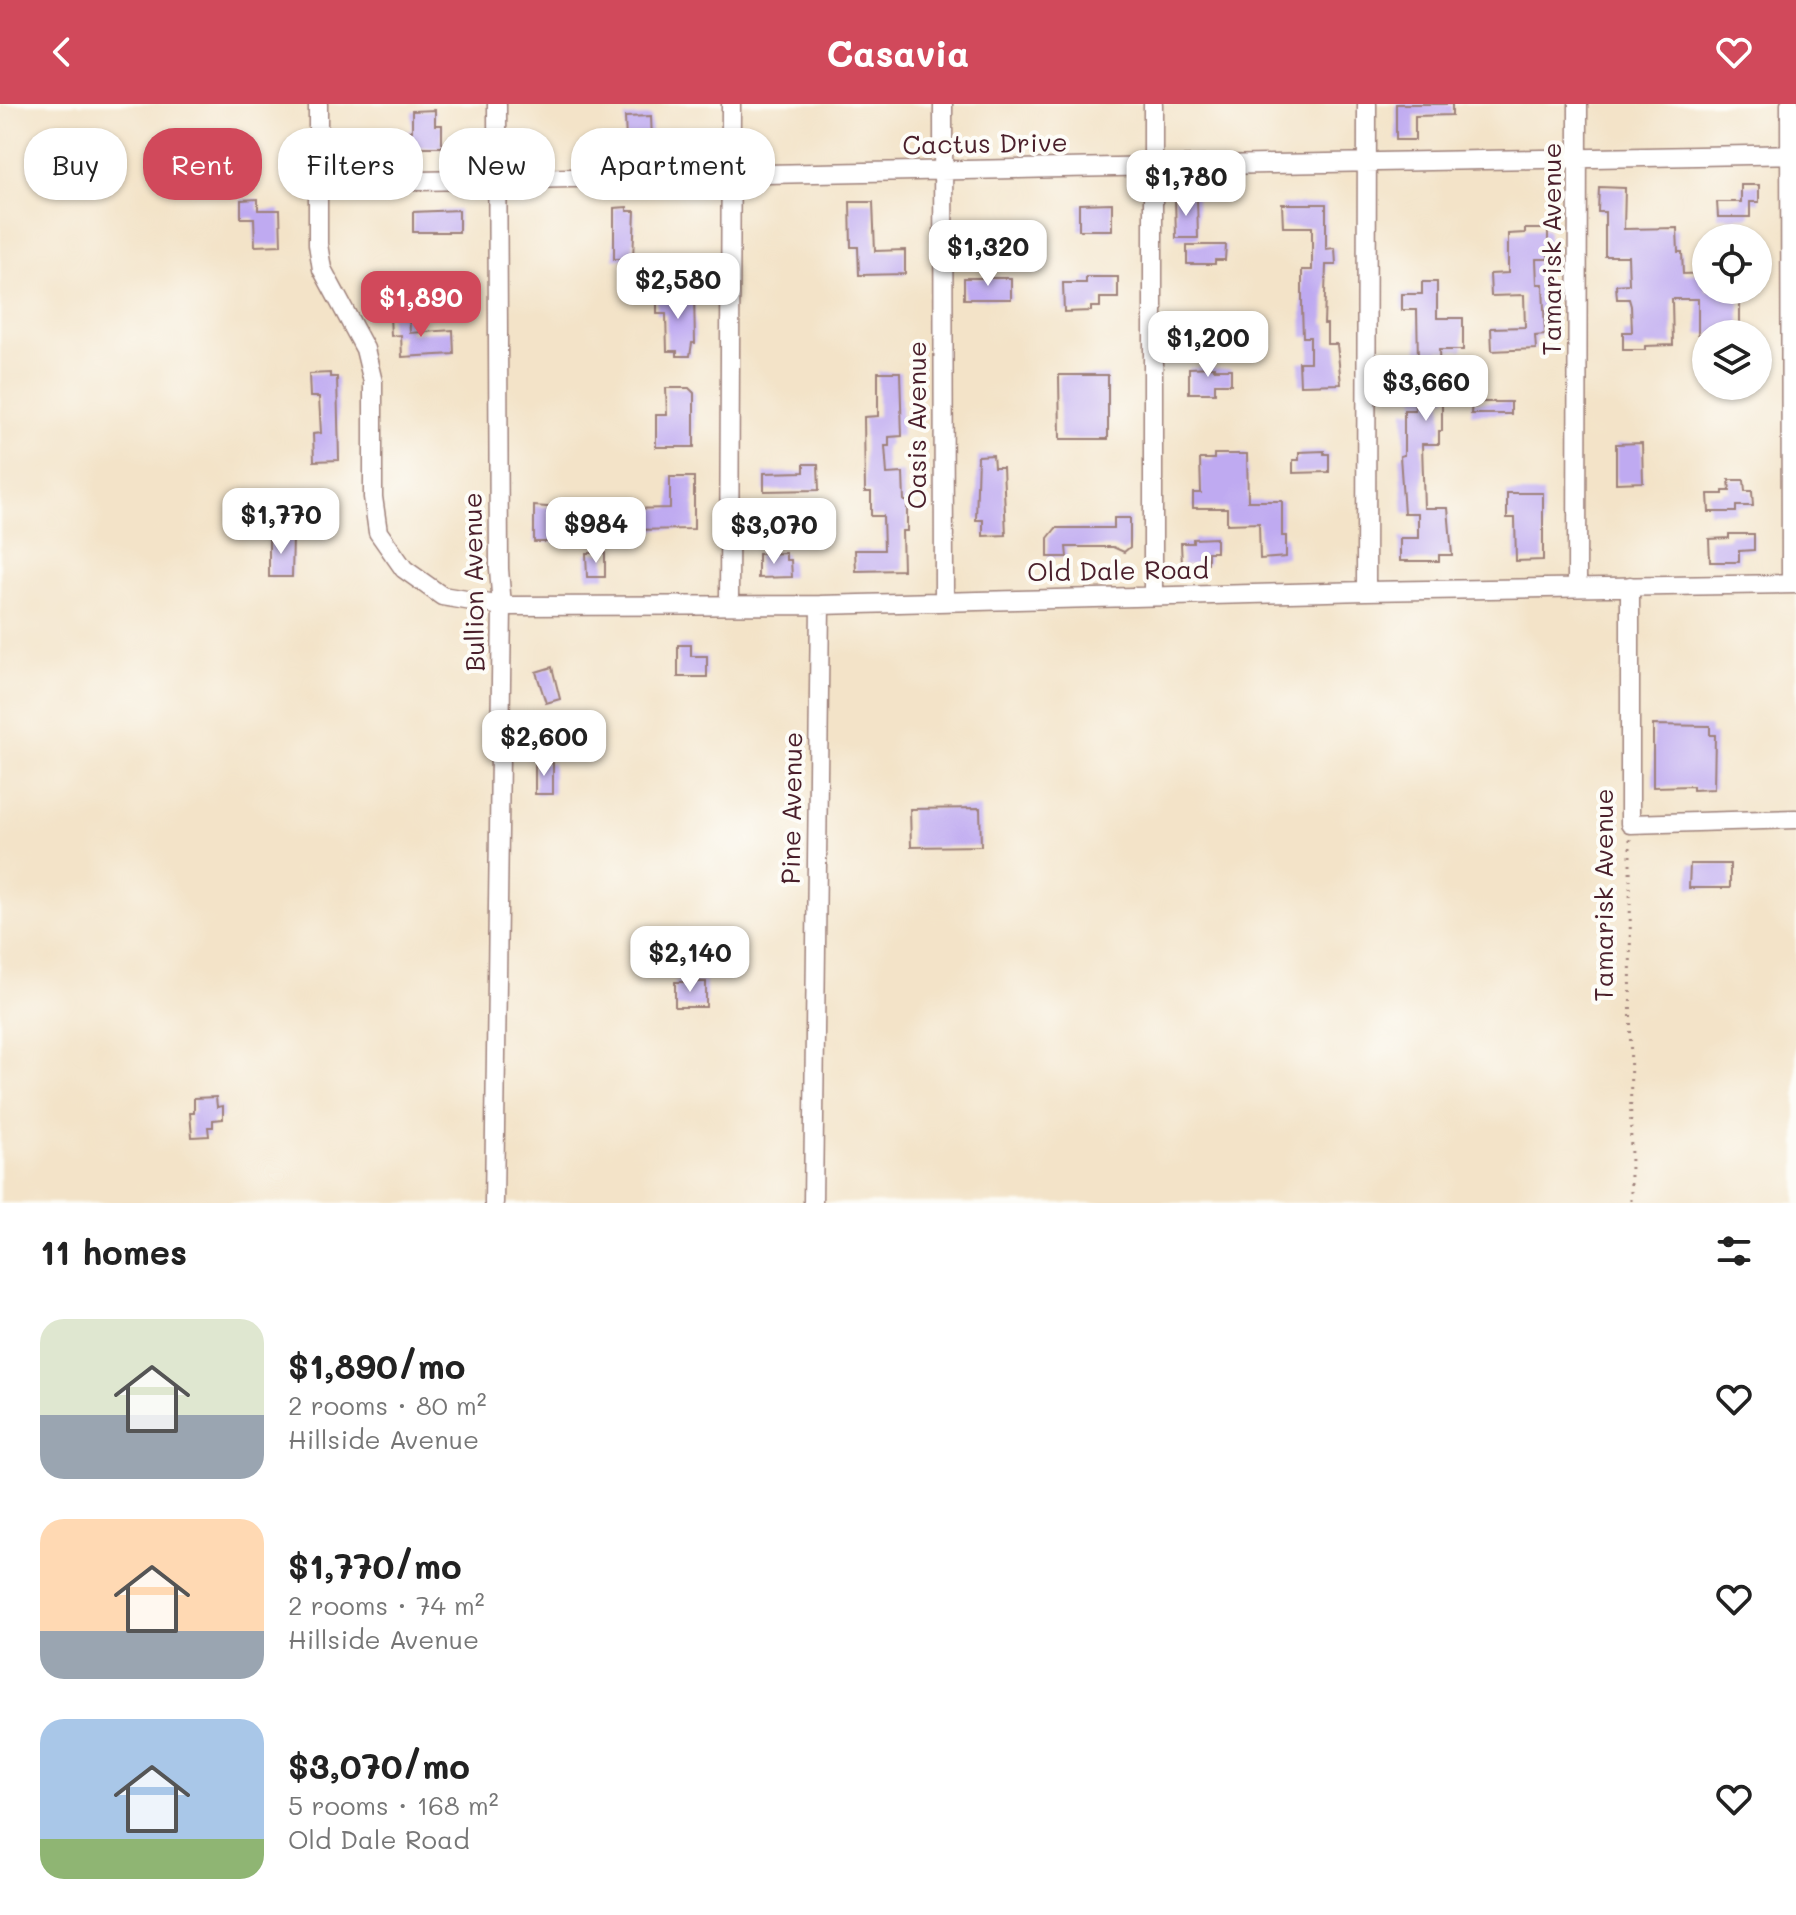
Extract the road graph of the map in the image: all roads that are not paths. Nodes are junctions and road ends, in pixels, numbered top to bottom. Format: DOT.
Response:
graph roads {
  1 [pos="318,104"];
  2 [pos="497,104"];
  3 [pos="731,104"];
  4 [pos="943,104"];
  5 [pos="1153,104"];
  6 [pos="1367,104"];
  7 [pos="1578,104"];
  8 [pos="1790,104"];
  9 [pos="318,128"];
  10 [pos="497,128"];
  11 [pos="731,128"];
  12 [pos="1793,154"];
  13 [pos="1579,156"];
  14 [pos="1368,160"];
  15 [pos="1153,168"];
  16 [pos="943,171"];
  17 [pos="775,174"];
  18 [pos="319,200"];
  19 [pos="498,200"];
  20 [pos="731,200"];
  21 [pos="1793,584"];
  22 [pos="1577,586"];
  23 [pos="1630,586"];
  24 [pos="1366,591"];
  25 [pos="1153,596"];
  26 [pos="944,601"];
  27 [pos="729,605"];
  28 [pos="820,605"];
  29 [pos="502,606"];
  30 [pos="1796,819"];
  31 [pos="494,1203"];
  32 [pos="813,1203"];
  1 -- 9 [label="street"];
  2 -- 10 [label="street, Bullion Avenue"];
  3 -- 11 [label="street"];
  4 -- 16 [label="street, Oasis Avenue"];
  5 -- 15 [label="street"];
  6 -- 14 [label="street"];
  7 -- 13 [label="street, Tamarisk Avenue"];
  8 -- 12 [label="street"];
  12 -- 13 [label="street, Cactus Drive"];
  12 -- 21 [label="street"];
  13 -- 14 [label="street, Cactus Drive"];
  13 -- 22 [label="street, Tamarisk Avenue"];
  14 -- 15 [label="street, Cactus Drive"];
  14 -- 24 [label="street"];
  15 -- 16 [label="street, Cactus Drive"];
  15 -- 25 [label="street"];
  16 -- 17 [label="street, Cactus Drive"];
  16 -- 26 [label="street, Oasis Avenue"];
  18 -- 29 [label="street, Old Dale Road"];
  19 -- 29 [label="street, Bullion Avenue"];
  20 -- 27 [label="street"];
  21 -- 23 [label="street, Old Dale Road"];
  22 -- 23 [label="street, Old Dale Road"];
  22 -- 24 [label="street, Old Dale Road"];
  23 -- 30 [label="street, Tamarisk Avenue"];
  24 -- 25 [label="street, Old Dale Road"];
  25 -- 26 [label="street, Old Dale Road"];
  26 -- 28 [label="street, Old Dale Road"];
  27 -- 28 [label="street, Old Dale Road"];
  27 -- 29 [label="street, Old Dale Road"];
  28 -- 32 [label="street, Pine Avenue"];
  29 -- 31 [label="street, Bullion Avenue"];
}
